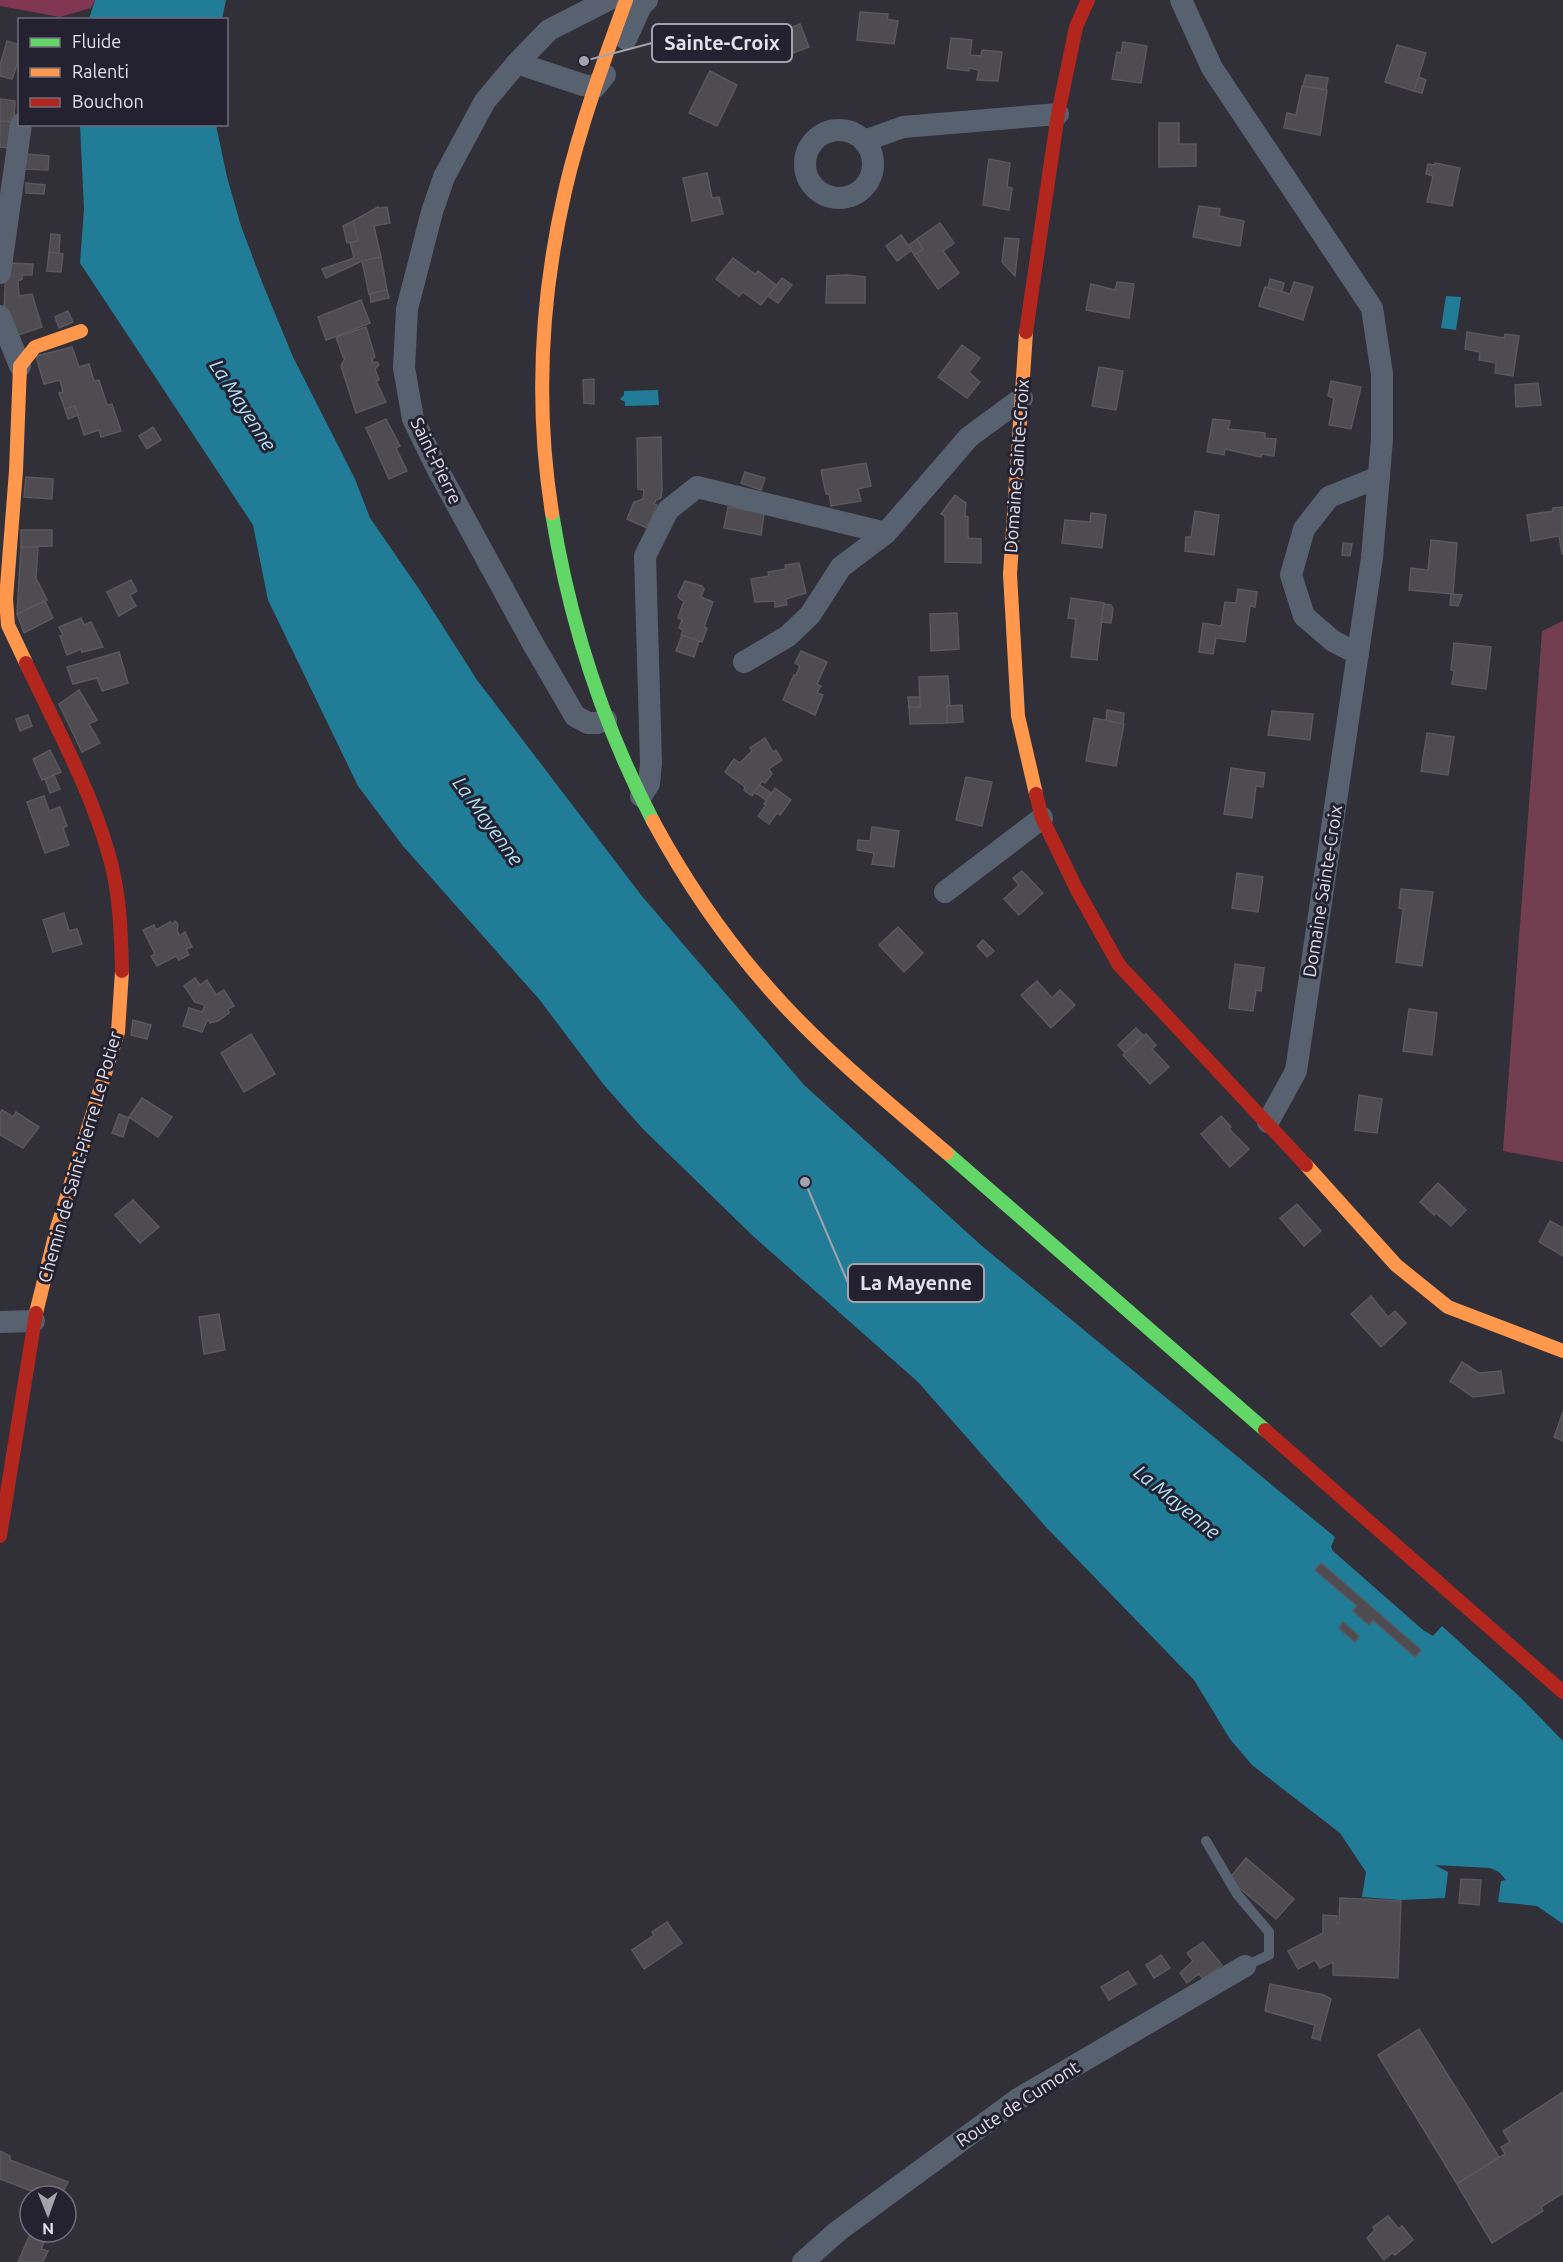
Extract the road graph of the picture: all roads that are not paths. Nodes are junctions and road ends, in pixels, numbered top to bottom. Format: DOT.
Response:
graph roads {
  1 [pos="608,0"];
  2 [pos="626,0"];
  3 [pos="647,0"];
  4 [pos="1088,0"];
  5 [pos="1181,0"];
  6 [pos="517,63"];
  7 [pos="595,87"];
  8 [pos="1058,114"];
  9 [pos="21,126"];
  10 [pos="864,141"];
  11 [pos="0,273"];
  12 [pos="0,316"];
  13 [pos="81,331"];
  14 [pos="20,366"];
  15 [pos="1022,398"];
  16 [pos="1379,477"];
  17 [pos="886,533"];
  18 [pos="1358,654"];
  19 [pos="744,662"];
  20 [pos="606,720"];
  21 [pos="641,796"];
  22 [pos="1042,818"];
  23 [pos="945,892"];
  24 [pos="1268,1122"];
  25 [pos="34,1320"];
  26 [pos="0,1322"];
  27 [pos="1563,1351"];
  28 [pos="0,1536"];
  29 [pos="1563,1692"];
  30 [pos="1206,1841"];
  31 [pos="1245,1966"];
  32 [pos="803,2262"];
  1 -- 6 [label="street, Saint-Pierre"];
  2 -- 7 [label="street"];
  3 -- 7 [label="street"];
  4 -- 8 [label="street, Domaine Sainte-Croix"];
  5 -- 16 [label="street, Domaine Sainte-Croix"];
  6 -- 7 [label="street"];
  6 -- 20 [label="street, Saint-Pierre"];
  7 -- 20 [label="street"];
  8 -- 10 [label="street"];
  8 -- 15 [label="street, Domaine Sainte-Croix"];
  9 -- 11 [label="street"];
  12 -- 14 [label="street, Chemin de Saint-Pierre Le Potier"];
  13 -- 14 [label="street"];
  14 -- 25 [label="street, Chemin de Saint-Pierre Le Potier"];
  15 -- 17 [label="street"];
  15 -- 22 [label="street, Domaine Sainte-Croix"];
  16 -- 18 [label="street, Domaine Sainte-Croix"];
  16 -- 18 [label="street"];
  17 -- 19 [label="street"];
  17 -- 21 [label="street"];
  18 -- 24 [label="street, Domaine Sainte-Croix"];
  20 -- 21 [label="street"];
  21 -- 29 [label="street"];
  22 -- 23 [label="street"];
  22 -- 24 [label="street, Domaine Sainte-Croix"];
  24 -- 27 [label="street, Domaine Sainte-Croix"];
  25 -- 26 [label="street"];
  25 -- 28 [label="street, Chemin de Saint-Pierre Le Potier"];
  30 -- 31 [label="lane"];
  31 -- 32 [label="street, Route de Cumont"];
}
